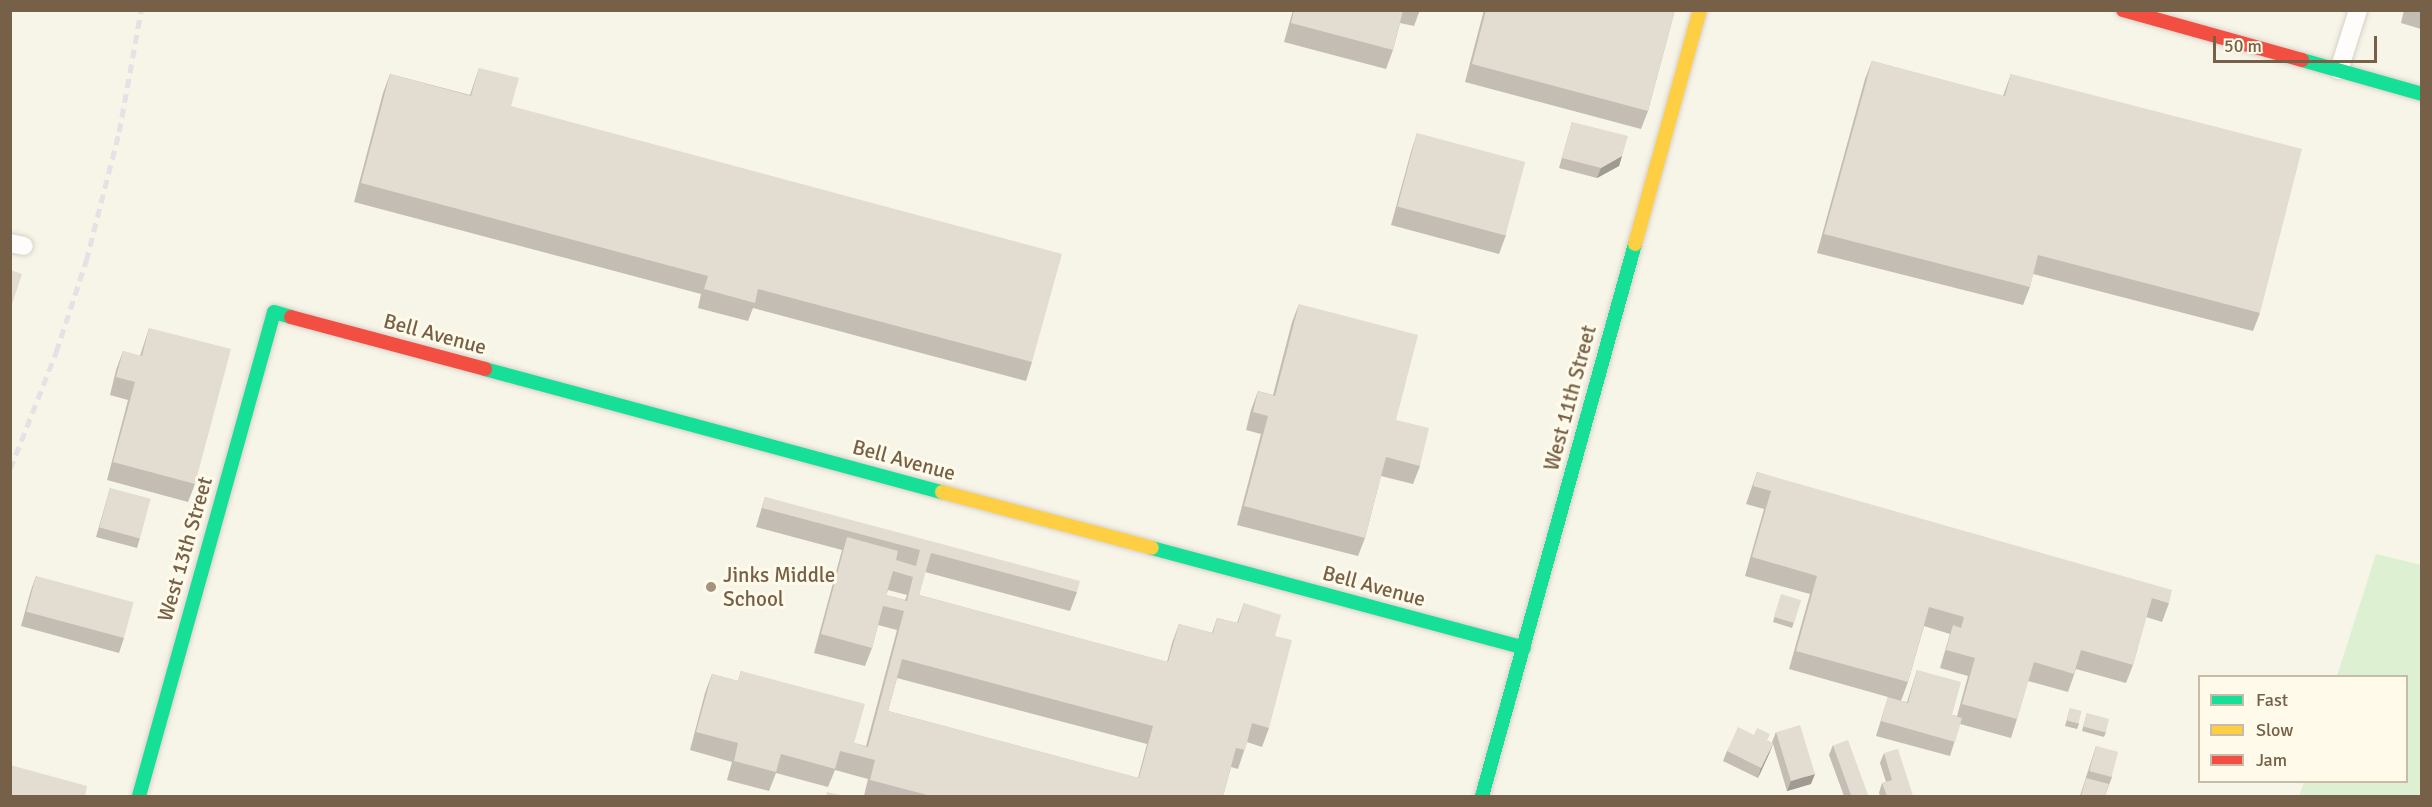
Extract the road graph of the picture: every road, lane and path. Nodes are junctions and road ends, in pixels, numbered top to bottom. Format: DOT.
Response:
graph roads {
  1 [pos="1701,10"];
  2 [pos="2123,10"];
  3 [pos="2358,10"];
  4 [pos="2339,70"];
  5 [pos="2421,94"];
  6 [pos="274,312"];
  7 [pos="1524,648"];
  8 [pos="139,796"];
  9 [pos="1482,796"];
  1 -- 7 [label="street, West 11th Street"];
  2 -- 4 [label="street"];
  3 -- 4 [label="street"];
  4 -- 5 [label="street"];
  6 -- 7 [label="street, Bell Avenue"];
  6 -- 8 [label="street, West 13th Street"];
  7 -- 9 [label="street, West 11th Street"];
}
